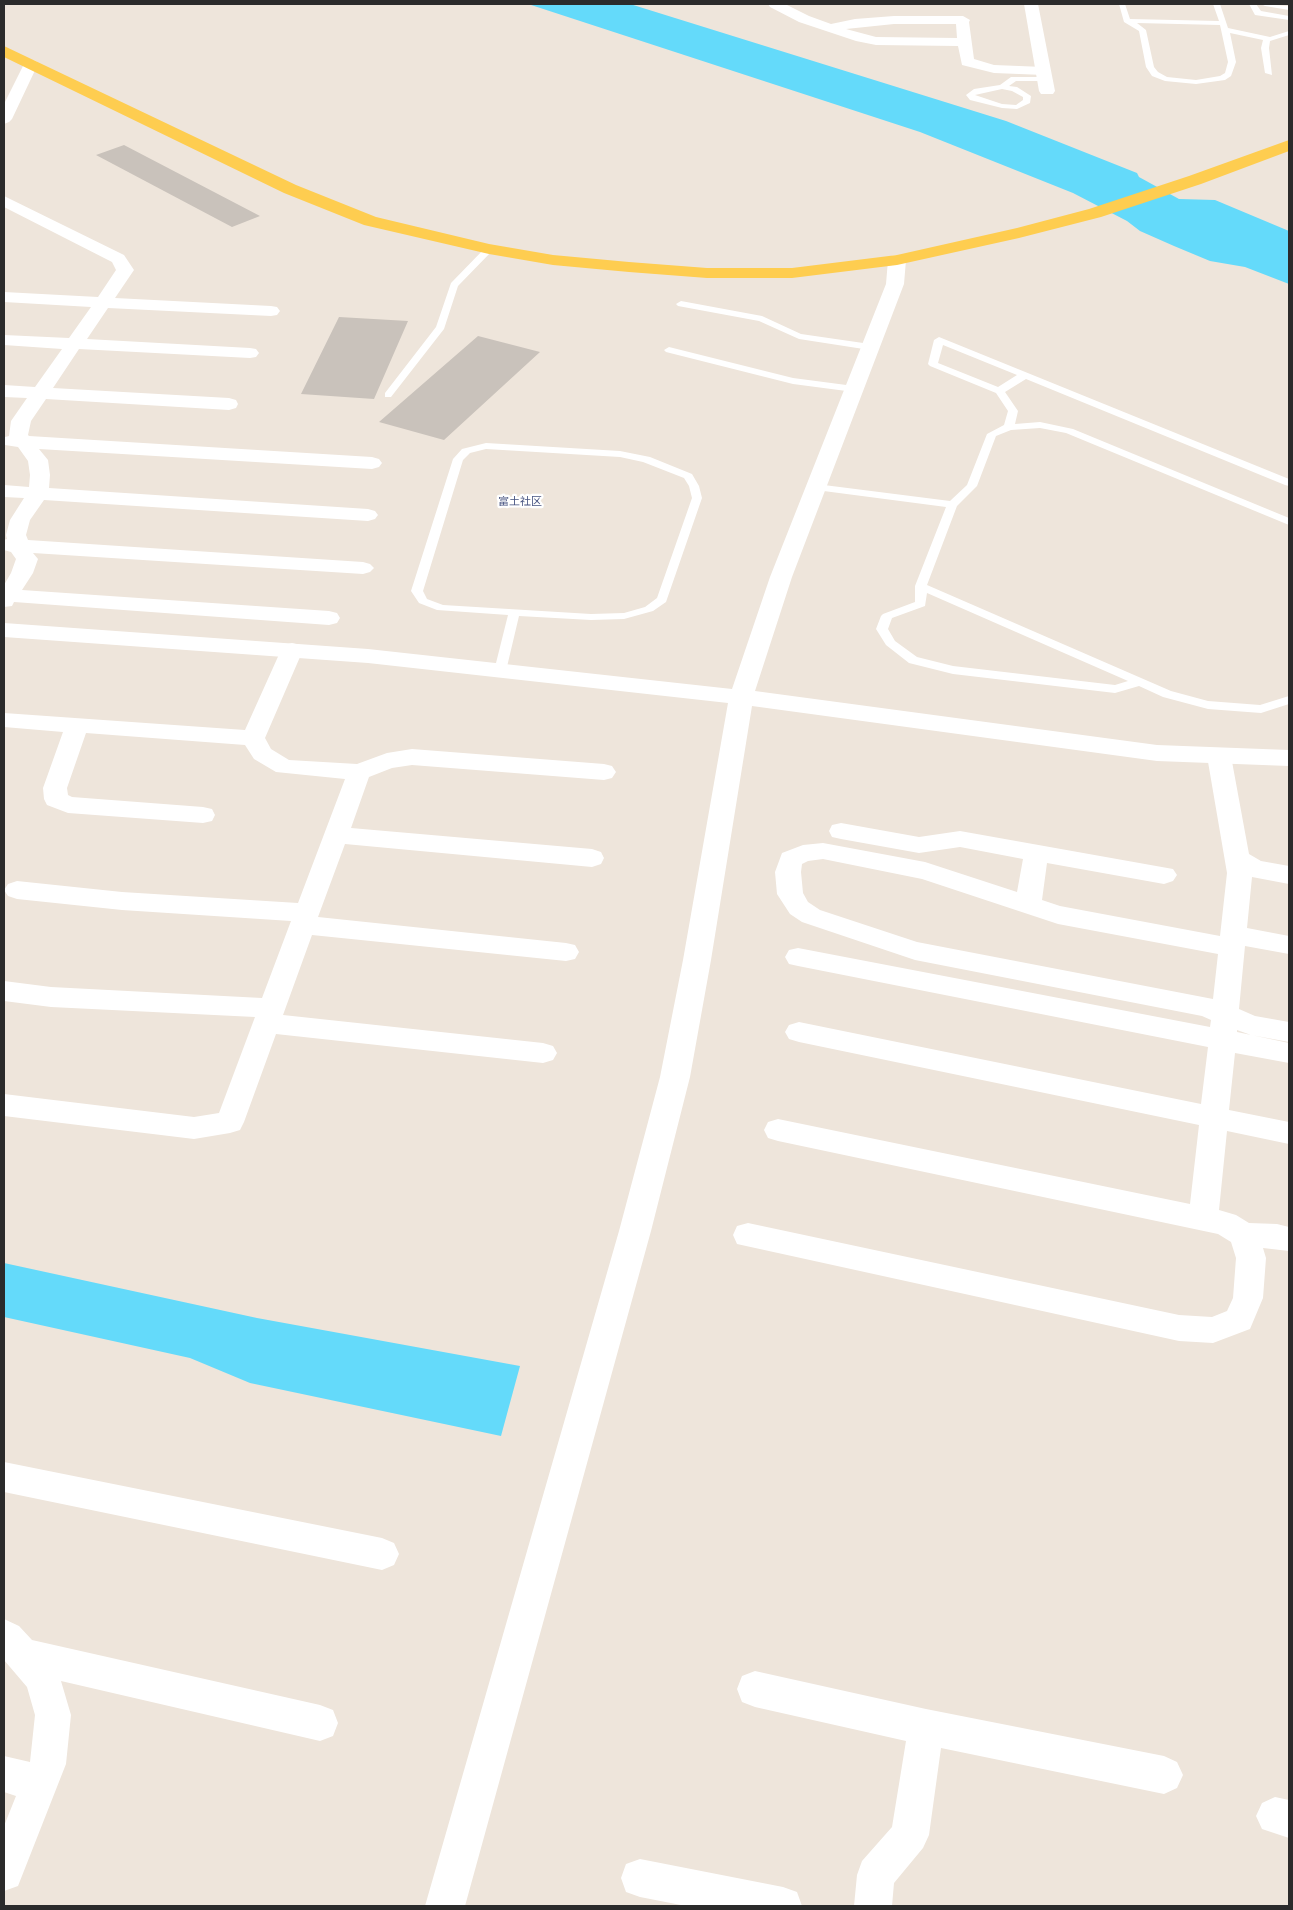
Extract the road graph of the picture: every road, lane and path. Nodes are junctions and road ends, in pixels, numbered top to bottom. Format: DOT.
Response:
graph roads {
  1 [pos="775,4"];
  2 [pos="962,4"];
  3 [pos="1031,4"];
  4 [pos="1122,4"];
  5 [pos="1216,4"];
  6 [pos="1254,4"];
  7 [pos="1265,4"];
  8 [pos="1289,8"];
  9 [pos="1289,18"];
  10 [pos="963,20"];
  11 [pos="1128,21"];
  12 [pos="1224,26"];
  13 [pos="826,28"];
  14 [pos="1289,33"];
  15 [pos="1270,38"];
  16 [pos="965,42"];
  17 [pos="4,51"];
  18 [pos="31,64"];
  19 [pos="1269,73"];
  20 [pos="1045,80"];
  21 [pos="1002,86"];
  22 [pos="4,119"];
  23 [pos="1289,145"];
  24 [pos="4,201"];
  25 [pos="489,249"];
  26 [pos="897,260"];
  27 [pos="4,297"];
  28 [pos="103,302"];
  29 [pos="681,304"];
  30 [pos="271,311"];
  31 [pos="4,340"];
  32 [pos="74,344"];
  33 [pos="870,347"];
  34 [pos="669,350"];
  35 [pos="250,353"];
  36 [pos="1025,375"];
  37 [pos="854,389"];
  38 [pos="4,391"];
  39 [pos="999,391"];
  40 [pos="41,393"];
  41 [pos="388,395"];
  42 [pos="229,404"];
  43 [pos="1009,427"];
  44 [pos="4,440"];
  45 [pos="24,442"];
  46 [pos="372,463"];
  47 [pos="1289,483"];
  48 [pos="816,487"];
  49 [pos="4,491"];
  50 [pos="38,493"];
  51 [pos="952,505"];
  52 [pos="368,515"];
  53 [pos="1289,522"];
  54 [pos="11,545"];
  55 [pos="363,568"];
  56 [pos="921,586"];
  57 [pos="5,597"];
  58 [pos="514,612"];
  59 [pos="329,618"];
  60 [pos="4,630"];
  61 [pos="292,650"];
  62 [pos="500,670"];
  63 [pos="1139,682"];
  64 [pos="741,697"];
  65 [pos="1289,700"];
  66 [pos="4,720"];
  67 [pos="77,725"];
  68 [pos="253,738"];
  69 [pos="1219,756"];
  70 [pos="1289,758"];
  71 [pos="359,772"];
  72 [pos="604,772"];
  73 [pos="203,815"];
  74 [pos="841,831"];
  75 [pos="336,835"];
  76 [pos="1036,853"];
  77 [pos="592,858"];
  78 [pos="1238,859"];
  79 [pos="1164,875"];
  80 [pos="1289,875"];
  81 [pos="17,890"];
  82 [pos="1028,905"];
  83 [pos="305,919"];
  84 [pos="1233,941"];
  85 [pos="1289,945"];
  86 [pos="566,952"];
  87 [pos="798,957"];
  88 [pos="4,991"];
  89 [pos="269,1016"];
  90 [pos="1224,1027"];
  91 [pos="799,1032"];
  92 [pos="1289,1032"];
  93 [pos="542,1053"];
  94 [pos="1289,1053"];
  95 [pos="4,1105"];
  96 [pos="1214,1118"];
  97 [pos="778,1130"];
  98 [pos="1289,1133"];
  99 [pos="1203,1219"];
  100 [pos="748,1235"];
  101 [pos="1244,1235"];
  102 [pos="1289,1239"];
  103 [pos="4,1477"];
  104 [pos="382,1554"];
  105 [pos="13,1646"];
  106 [pos="754,1688"];
  107 [pos="320,1723"];
  108 [pos="926,1727"];
  109 [pos="4,1774"];
  110 [pos="1164,1775"];
  111 [pos="40,1783"];
  112 [pos="4,1872"];
  113 [pos="640,1878"];
  114 [pos="445,1906"];
  115 [pos="783,1906"];
  116 [pos="873,1906"];
  1 -- 13 [label="street"];
  2 -- 10 [label="street"];
  3 -- 20 [label="main road"];
  4 -- 11 [label="lane"];
  5 -- 12 [label="lane"];
  6 -- 9 [label="lane"];
  7 -- 8 [label="lane"];
  10 -- 13 [label="street"];
  10 -- 16 [label="street"];
  11 -- 12 [label="lane"];
  11 -- 12 [label="lane"];
  12 -- 15 [label="lane"];
  13 -- 16 [label="street"];
  14 -- 15 [label="lane"];
  15 -- 19 [label="lane"];
  16 -- 20 [label="street"];
  17 -- 18 [label="main road"];
  18 -- 22 [label="street"];
  18 -- 25 [label="main road"];
  20 -- 21 [label="lane"];
  21 -- 21 [label="lane"];
  23 -- 26 [label="main road"];
  24 -- 28 [label="street"];
  25 -- 26 [label="main road"];
  25 -- 41 [label="lane"];
  26 -- 33 [label="main road"];
  27 -- 28 [label="street"];
  28 -- 30 [label="street"];
  28 -- 32 [label="street"];
  29 -- 33 [label="lane"];
  31 -- 32 [label="street"];
  32 -- 35 [label="street"];
  32 -- 40 [label="street"];
  33 -- 37 [label="main road"];
  34 -- 37 [label="lane"];
  36 -- 39 [label="lane"];
  36 -- 39 [label="lane"];
  36 -- 47 [label="lane"];
  37 -- 48 [label="main road"];
  38 -- 40 [label="street"];
  39 -- 43 [label="lane"];
  40 -- 42 [label="street"];
  40 -- 45 [label="street"];
  43 -- 51 [label="lane"];
  43 -- 53 [label="lane"];
  44 -- 45 [label="street"];
  45 -- 46 [label="street"];
  45 -- 50 [label="street"];
  48 -- 51 [label="lane"];
  48 -- 64 [label="main road"];
  49 -- 50 [label="street"];
  50 -- 52 [label="street"];
  50 -- 54 [label="street"];
  51 -- 56 [label="lane"];
  54 -- 55 [label="street"];
  54 -- 57 [label="street"];
  56 -- 63 [label="lane"];
  56 -- 63 [label="lane"];
  57 -- 59 [label="street"];
  58 -- 58 [label="lane"];
  58 -- 62 [label="lane"];
  60 -- 61 [label="main road"];
  61 -- 62 [label="main road"];
  61 -- 68 [label="street"];
  62 -- 64 [label="main road"];
  63 -- 65 [label="lane"];
  64 -- 69 [label="main road"];
  64 -- 114 [label="main road"];
  66 -- 67 [label="street"];
  67 -- 68 [label="street"];
  67 -- 73 [label="street"];
  68 -- 71 [label="street"];
  69 -- 70 [label="main road"];
  69 -- 78 [label="street"];
  71 -- 72 [label="street"];
  71 -- 75 [label="street"];
  74 -- 76 [label="street"];
  75 -- 77 [label="street"];
  75 -- 83 [label="street"];
  76 -- 79 [label="street"];
  76 -- 82 [label="street"];
  78 -- 80 [label="street"];
  78 -- 84 [label="street"];
  81 -- 83 [label="street"];
  82 -- 84 [label="street"];
  82 -- 90 [label="street"];
  83 -- 86 [label="street"];
  83 -- 89 [label="street"];
  84 -- 85 [label="street"];
  84 -- 90 [label="street"];
  87 -- 90 [label="street"];
  88 -- 89 [label="street"];
  89 -- 93 [label="street"];
  89 -- 95 [label="street"];
  90 -- 92 [label="street"];
  90 -- 94 [label="street"];
  90 -- 96 [label="street"];
  91 -- 96 [label="street"];
  96 -- 98 [label="street"];
  96 -- 99 [label="street"];
  97 -- 99 [label="street"];
  99 -- 101 [label="street"];
  100 -- 101 [label="street"];
  101 -- 102 [label="street"];
  103 -- 104 [label="street"];
  105 -- 107 [label="street"];
  105 -- 111 [label="street"];
  106 -- 108 [label="street"];
  108 -- 110 [label="street"];
  108 -- 116 [label="street"];
  109 -- 111 [label="street"];
  111 -- 112 [label="street"];
  113 -- 115 [label="street"];
}
